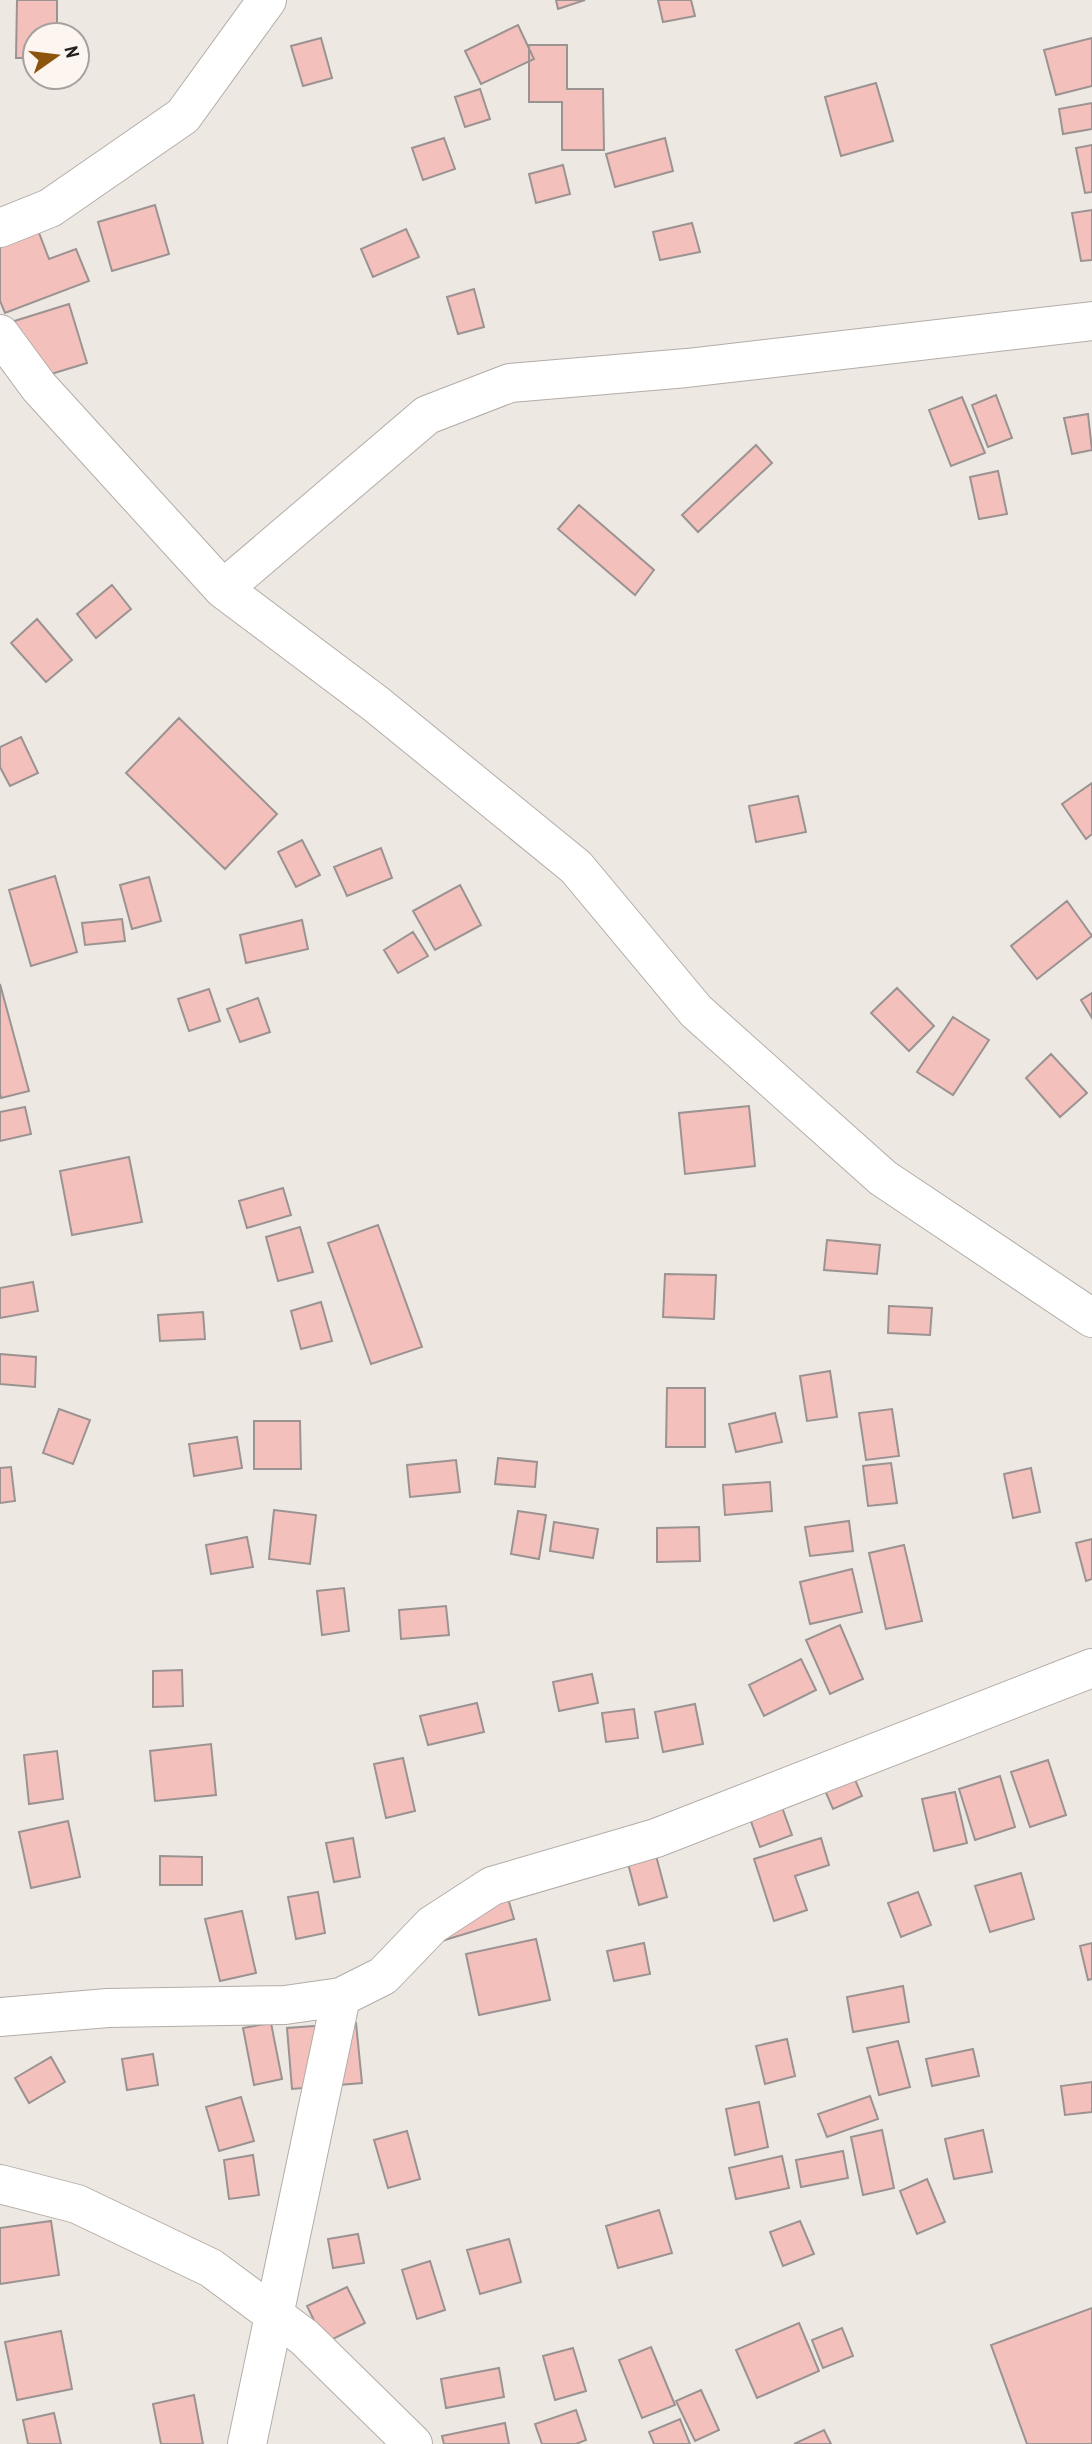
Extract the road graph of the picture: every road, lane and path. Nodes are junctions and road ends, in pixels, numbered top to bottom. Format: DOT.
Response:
graph roads {
  1 [pos="267,0"];
  2 [pos="0,228"];
  3 [pos="1092,321"];
  4 [pos="0,334"];
  5 [pos="223,589"];
  6 [pos="1092,1318"];
  7 [pos="1092,1668"];
  8 [pos="341,1997"];
  9 [pos="0,2017"];
  10 [pos="0,2184"];
  11 [pos="275,2316"];
  12 [pos="247,2444"];
  13 [pos="413,2444"];
  1 -- 2 [label="street"];
  3 -- 5 [label="street"];
  4 -- 5 [label="street"];
  5 -- 6 [label="street"];
  7 -- 8 [label="street"];
  8 -- 9 [label="street"];
  8 -- 11 [label="street"];
  10 -- 11 [label="street"];
  11 -- 12 [label="street"];
  11 -- 13 [label="street"];
}
